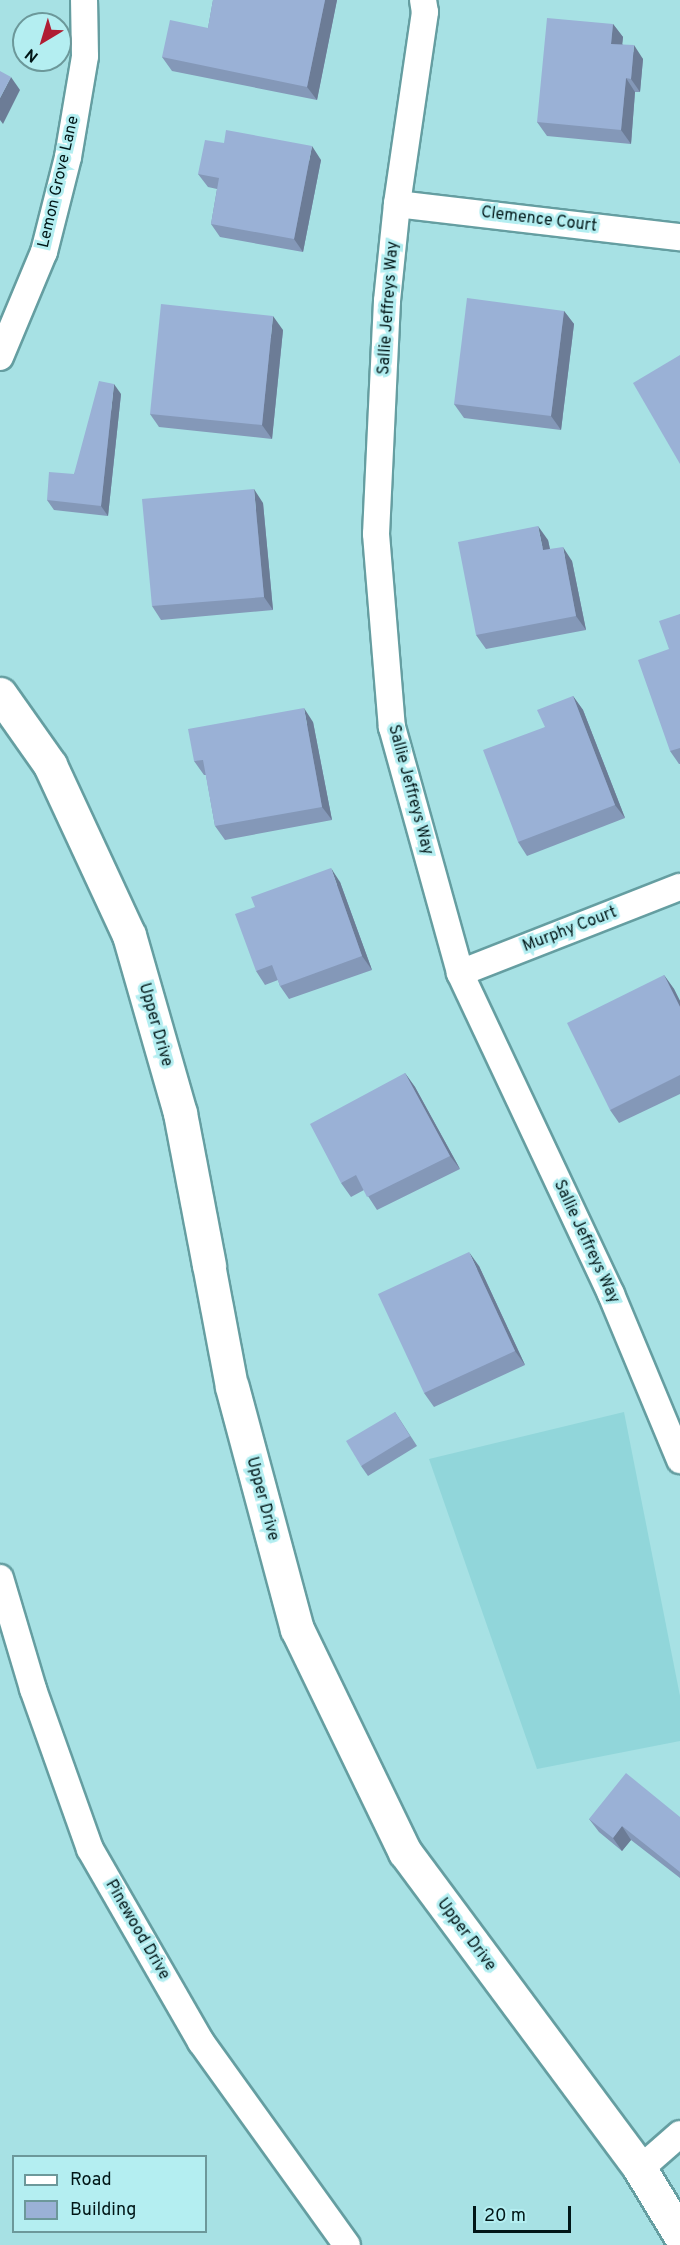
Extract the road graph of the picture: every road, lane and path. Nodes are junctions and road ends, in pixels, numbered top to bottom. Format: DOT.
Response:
graph roads {
  1 [pos="84,0"];
  2 [pos="423,0"];
  3 [pos="397,204"];
  4 [pos="680,237"];
  5 [pos="0,357"];
  6 [pos="0,694"];
  7 [pos="680,887"];
  8 [pos="460,973"];
  9 [pos="209,1265"];
  10 [pos="232,1387"];
  11 [pos="680,1461"];
  12 [pos="0,1578"];
  13 [pos="680,2134"];
  14 [pos="640,2169"];
  15 [pos="680,2235"];
  16 [pos="347,2245"];
  1 -- 5 [label="street, Lemon Grove Lane"];
  2 -- 3 [label="street, Sallie Jeffreys Way"];
  3 -- 4 [label="street, Clemence Court"];
  3 -- 8 [label="street, Sallie Jeffreys Way"];
  6 -- 9 [label="main road, Upper Drive"];
  7 -- 8 [label="street, Murphy Court"];
  8 -- 11 [label="street, Sallie Jeffreys Way"];
  9 -- 10 [label="street, Upper Drive"];
  10 -- 14 [label="main road, Upper Drive"];
  12 -- 16 [label="street, Pinewood Drive"];
  13 -- 14 [label="street"];
  14 -- 15 [label="main road, Upper Drive"];
}
